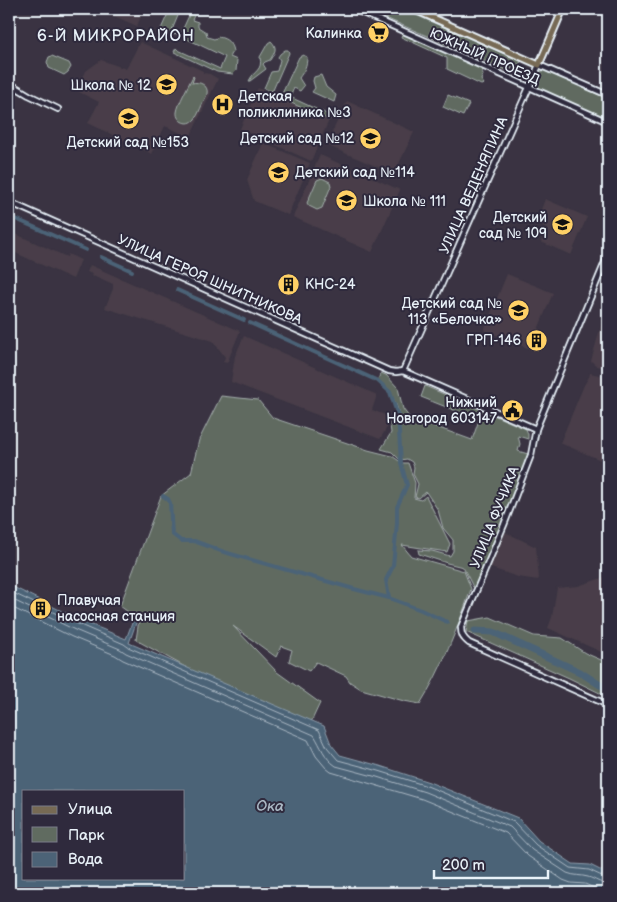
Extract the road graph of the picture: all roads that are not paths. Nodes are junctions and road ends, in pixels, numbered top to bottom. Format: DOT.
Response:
graph roads {
  1 [pos="354,9"];
  2 [pos="413,9"];
  3 [pos="563,9"];
  4 [pos="539,65"];
  5 [pos="9,83"];
  6 [pos="529,88"];
  7 [pos="608,96"];
  8 [pos="58,109"];
  9 [pos="608,122"];
  10 [pos="9,202"];
  11 [pos="608,255"];
  12 [pos="402,371"];
  13 [pos="536,429"];
  14 [pos="608,705"];
  1 -- 6 [label="street, ЮЖНЫЙ ПРОЕЗД"];
  2 -- 4 [label="main road"];
  3 -- 4 [label="main road, УЛИЦА ВЕДЕНЯПИНА"];
  4 -- 6 [label="street, УЛИЦА ВЕДЕНЯПИНА"];
  4 -- 7 [label="street"];
  5 -- 8 [label="street"];
  6 -- 9 [label="street, ЮЖНЫЙ ПРОЕЗД"];
  6 -- 12 [label="street, УЛИЦА ВЕДЕНЯПИНА"];
  10 -- 12 [label="street, УЛИЦА ГЕРОЯ ШНИТНИКОВА"];
  11 -- 13 [label="street, УЛИЦА ФУЧИКА"];
  12 -- 13 [label="street, УЛИЦА ГЕРОЯ ШНИТНИКОВА"];
  13 -- 14 [label="street, УЛИЦА ФУЧИКА"];
}
